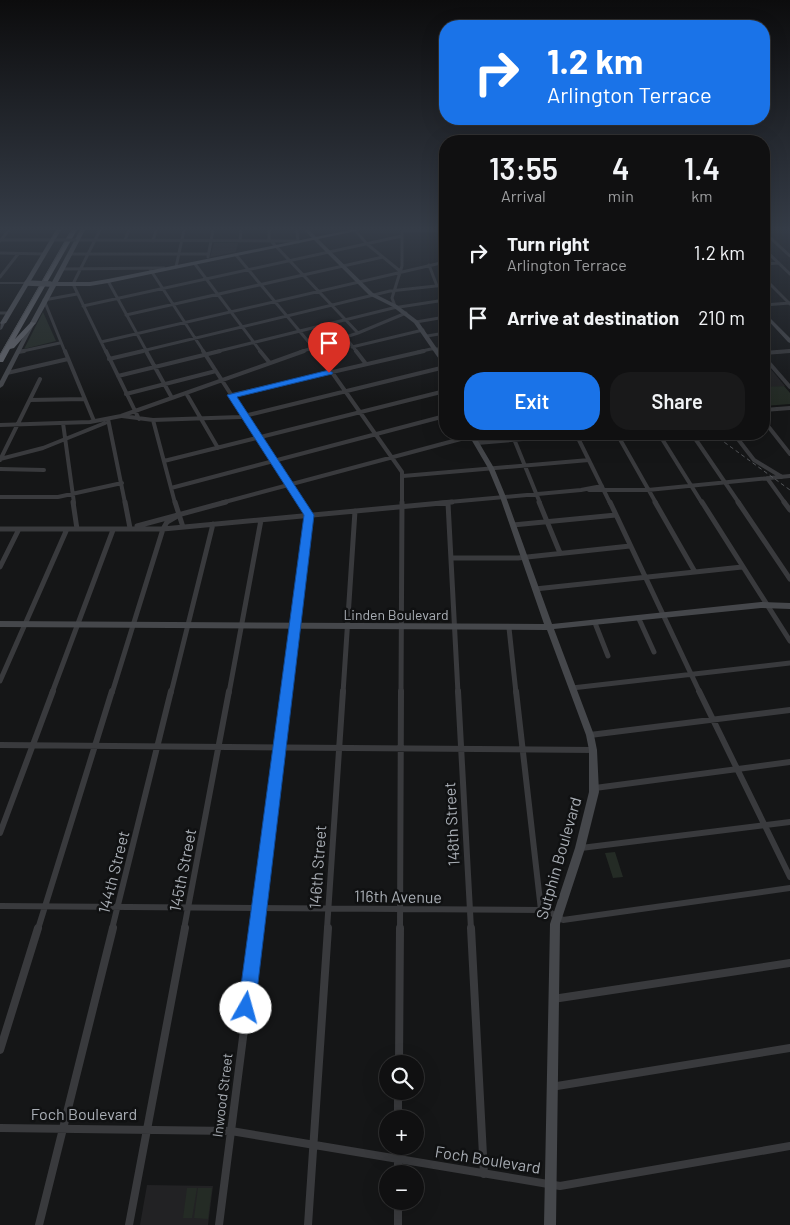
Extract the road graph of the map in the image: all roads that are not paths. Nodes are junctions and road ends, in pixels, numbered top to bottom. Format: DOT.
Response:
graph roads {
  1 [pos="24,287"];
  2 [pos="35,287"];
  3 [pos="44,287"];
  4 [pos="50,287"];
  5 [pos="74,287"];
  6 [pos="111,287"];
  7 [pos="170,287"];
  8 [pos="212,287"];
  9 [pos="252,287"];
  10 [pos="263,287"];
  11 [pos="314,287"];
  12 [pos="333,287"];
  13 [pos="365,287"];
  14 [pos="395,287"];
  15 [pos="427,287"];
  16 [pos="774,287"];
  17 [pos="162,289"];
  18 [pos="318,291"];
  19 [pos="394,291"];
  20 [pos="77,294"];
  21 [pos="218,295"];
  22 [pos="373,295"];
  23 [pos="117,298"];
  24 [pos="44,300"];
  25 [pos="275,301"];
  26 [pos="439,301"];
  27 [pos="790,303"];
  28 [pos="173,305"];
  29 [pos="331,305"];
  30 [pos="770,305"];
  31 [pos="83,306"];
  32 [pos="396,306"];
  33 [pos="231,312"];
  34 [pos="0,313"];
  35 [pos="9,313"];
  36 [pos="406,313"];
  37 [pos="126,315"];
  38 [pos="287,316"];
  39 [pos="439,318"];
  40 [pos="770,319"];
  41 [pos="345,320"];
  42 [pos="184,322"];
  43 [pos="416,322"];
  44 [pos="33,323"];
  45 [pos="2,325"];
  46 [pos="242,327"];
  47 [pos="423,330"];
  48 [pos="300,331"];
  49 [pos="358,333"];
  50 [pos="136,334"];
  51 [pos="439,334"];
  52 [pos="427,336"];
  53 [pos="345,337"];
  54 [pos="194,338"];
  55 [pos="790,340"];
  56 [pos="101,342"];
  57 [pos="253,342"];
  58 [pos="60,343"];
  59 [pos="352,346"];
  60 [pos="0,347"];
  61 [pos="314,348"];
  62 [pos="435,349"];
  63 [pos="439,349"];
  64 [pos="145,350"];
  65 [pos="790,351"];
  66 [pos="18,352"];
  67 [pos="770,353"];
  68 [pos="205,354"];
  69 [pos="439,356"];
  70 [pos="0,359"];
  71 [pos="68,359"];
  72 [pos="109,359"];
  73 [pos="268,362"];
  74 [pos="366,364"];
  75 [pos="770,364"];
  76 [pos="155,367"];
  77 [pos="439,368"];
  78 [pos="216,371"];
  79 [pos="331,372"];
  80 [pos="7,373"];
  81 [pos="118,376"];
  82 [pos="40,379"];
  83 [pos="222,380"];
  84 [pos="164,384"];
  85 [pos="0,386"];
  86 [pos="790,387"];
  87 [pos="345,392"];
  88 [pos="439,392"];
  89 [pos="186,393"];
  90 [pos="126,394"];
  91 [pos="232,395"];
  92 [pos="172,398"];
  93 [pos="85,399"];
  94 [pos="30,400"];
  95 [pos="790,408"];
  96 [pos="770,410"];
  97 [pos="135,411"];
  98 [pos="360,412"];
  99 [pos="122,416"];
  100 [pos="245,416"];
  101 [pos="201,418"];
  102 [pos="439,418"];
  103 [pos="139,419"];
  104 [pos="153,420"];
  105 [pos="94,421"];
  106 [pos="106,421"];
  107 [pos="86,422"];
  108 [pos="63,423"];
  109 [pos="18,424"];
  110 [pos="0,425"];
  111 [pos="770,428"];
  112 [pos="87,431"];
  113 [pos="375,434"];
  114 [pos="259,438"];
  115 [pos="65,439"];
  116 [pos="466,440"];
  117 [pos="475,440"];
  118 [pos="514,440"];
  119 [pos="579,440"];
  120 [pos="620,440"];
  121 [pos="663,440"];
  122 [pos="696,440"];
  123 [pos="739,440"];
  124 [pos="218,448"];
  125 [pos="790,454"];
  126 [pos="392,458"];
  127 [pos="0,459"];
  128 [pos="589,460"];
  129 [pos="274,461"];
  130 [pos="164,462"];
  131 [pos="525,466"];
  132 [pos="491,468"];
  133 [pos="0,469"];
  134 [pos="44,470"];
  135 [pos="403,476"];
  136 [pos="790,476"];
  137 [pos="782,477"];
  138 [pos="767,478"];
  139 [pos="725,482"];
  140 [pos="122,483"];
  141 [pos="291,485"];
  142 [pos="691,486"];
  143 [pos="171,488"];
  144 [pos="603,489"];
  145 [pos="648,490"];
  146 [pos="72,494"];
  147 [pos="536,494"];
  148 [pos="0,497"];
  149 [pos="503,497"];
  150 [pos="448,503"];
  151 [pos="402,507"];
  152 [pos="790,510"];
  153 [pos="356,511"];
  154 [pos="179,515"];
  155 [pos="309,515"];
  156 [pos="616,515"];
  157 [pos="261,520"];
  158 [pos="548,522"];
  159 [pos="213,524"];
  160 [pos="513,525"];
  161 [pos="183,527"];
  162 [pos="130,528"];
  163 [pos="0,529"];
  164 [pos="18,529"];
  165 [pos="67,529"];
  166 [pos="77,529"];
  167 [pos="163,529"];
  168 [pos="113,530"];
  169 [pos="630,546"];
  170 [pos="560,553"];
  171 [pos="523,557"];
  172 [pos="451,558"];
  173 [pos="0,566"];
  174 [pos="742,567"];
  175 [pos="695,572"];
  176 [pos="643,578"];
  177 [pos="790,579"];
  178 [pos="535,589"];
  179 [pos="766,605"];
  180 [pos="790,606"];
  181 [pos="662,616"];
  182 [pos="638,619"];
  183 [pos="596,623"];
  184 [pos="0,624"];
  185 [pos="25,624"];
  186 [pos="78,624"];
  187 [pos="133,625"];
  188 [pos="188,625"];
  189 [pos="241,626"];
  190 [pos="295,626"];
  191 [pos="348,626"];
  192 [pos="401,627"];
  193 [pos="454,627"];
  194 [pos="509,628"];
  195 [pos="550,628"];
  196 [pos="789,637"];
  197 [pos="654,652"];
  198 [pos="608,656"];
  199 [pos="790,663"];
  200 [pos="690,674"];
  201 [pos="0,681"];
  202 [pos="572,688"];
  203 [pos="790,710"];
  204 [pos="712,720"];
  205 [pos="590,735"];
  206 [pos="0,745"];
  207 [pos="33,745"];
  208 [pos="95,746"];
  209 [pos="158,747"];
  210 [pos="218,747"];
  211 [pos="279,747"];
  212 [pos="340,748"];
  213 [pos="400,748"];
  214 [pos="461,749"];
  215 [pos="522,749"];
  216 [pos="593,750"];
  217 [pos="790,762"];
  218 [pos="737,770"];
  219 [pos="594,788"];
  220 [pos="790,822"];
  221 [pos="764,825"];
  222 [pos="0,833"];
  223 [pos="580,848"];
  224 [pos="790,877"];
  225 [pos="790,888"];
  226 [pos="0,906"];
  227 [pos="45,906"];
  228 [pos="119,907"];
  229 [pos="188,907"];
  230 [pos="259,908"];
  231 [pos="329,909"];
  232 [pos="400,909"];
  233 [pos="470,910"];
  234 [pos="541,910"];
  235 [pos="556,916"];
  236 [pos="790,963"];
  237 [pos="552,999"];
  238 [pos="3,1032"];
  239 [pos="790,1048"];
  240 [pos="0,1050"];
  241 [pos="398,1055"];
  242 [pos="551,1087"];
  243 [pos="0,1128"];
  244 [pos="63,1128"];
  245 [pos="147,1129"];
  246 [pos="231,1131"];
  247 [pos="314,1144"];
  248 [pos="790,1146"];
  249 [pos="398,1155"];
  250 [pos="398,1159"];
  251 [pos="398,1165"];
  252 [pos="484,1174"];
  253 [pos="550,1184"];
  254 [pos="398,1210"];
  255 [pos="39,1225"];
  256 [pos="129,1225"];
  257 [pos="219,1225"];
  258 [pos="308,1225"];
  259 [pos="398,1225"];
  260 [pos="550,1225"];
  1 -- 35 [label="main road"];
  2 -- 60 [label="highway"];
  3 -- 70 [label="highway"];
  4 -- 24 [label="main road"];
  5 -- 20 [label="street"];
  6 -- 23 [label="street"];
  7 -- 17 [label="street"];
  8 -- 21 [label="street"];
  9 -- 21 [label="street"];
  10 -- 25 [label="street"];
  11 -- 18 [label="street"];
  12 -- 18 [label="street"];
  13 -- 22 [label="main road"];
  14 -- 19 [label="street"];
  15 -- 19 [label="street"];
  16 -- 27 [label="street"];
  17 -- 23 [label="street"];
  17 -- 28 [label="street"];
  18 -- 25 [label="street"];
  18 -- 29 [label="street"];
  19 -- 22 [label="street"];
  19 -- 32 [label="street"];
  20 -- 24 [label="street"];
  20 -- 31 [label="street"];
  21 -- 28 [label="street"];
  21 -- 33 [label="street"];
  22 -- 29 [label="street"];
  22 -- 32 [label="main road"];
  23 -- 31 [label="street"];
  23 -- 37 [label="street"];
  24 -- 44 [label="main road"];
  24 -- 58 [label="street"];
  25 -- 33 [label="street"];
  25 -- 38 [label="street"];
  26 -- 32 [label="street"];
  27 -- 30 [label="street"];
  28 -- 37 [label="street"];
  28 -- 42 [label="street"];
  29 -- 38 [label="street"];
  29 -- 41 [label="street"];
  31 -- 56 [label="street"];
  32 -- 36 [label="main road"];
  32 -- 41 [label="street"];
  33 -- 42 [label="street"];
  33 -- 46 [label="street"];
  34 -- 35 [label="street"];
  35 -- 45 [label="main road"];
  36 -- 43 [label="main road"];
  36 -- 49 [label="street"];
  37 -- 50 [label="street"];
  38 -- 46 [label="street"];
  38 -- 48 [label="street"];
  39 -- 43 [label="street"];
  40 -- 55 [label="main road"];
  41 -- 48 [label="street"];
  41 -- 49 [label="street"];
  42 -- 50 [label="street"];
  42 -- 54 [label="street"];
  43 -- 47 [label="main road"];
  44 -- 66 [label="main road"];
  44 -- 70 [label="highway"];
  46 -- 54 [label="street"];
  46 -- 57 [label="street"];
  47 -- 52 [label="main road"];
  47 -- 59 [label="street"];
  48 -- 57 [label="street"];
  48 -- 61 [label="street"];
  49 -- 53 [label="street"];
  50 -- 56 [label="street"];
  50 -- 64 [label="street"];
  51 -- 52 [label="street"];
  52 -- 62 [label="main road"];
  53 -- 59 [label="street"];
  53 -- 61 [label="street"];
  54 -- 64 [label="street"];
  54 -- 68 [label="street"];
  56 -- 72 [label="street"];
  57 -- 68 [label="street"];
  57 -- 73 [label="street"];
  58 -- 66 [label="street"];
  58 -- 71 [label="street"];
  59 -- 74 [label="street"];
  61 -- 73 [label="street"];
  61 -- 79 [label="street"];
  62 -- 63 [label="street"];
  62 -- 69 [label="main road"];
  62 -- 74 [label="street"];
  64 -- 72 [label="street"];
  64 -- 76 [label="street"];
  65 -- 67 [label="street"];
  66 -- 80 [label="main road"];
  68 -- 76 [label="street"];
  68 -- 78 [label="street"];
  71 -- 80 [label="street"];
  71 -- 93 [label="street"];
  72 -- 81 [label="street"];
  73 -- 83 [label="street"];
  74 -- 79 [label="street"];
  75 -- 86 [label="street"];
  76 -- 81 [label="street"];
  76 -- 84 [label="street"];
  77 -- 87 [label="street"];
  78 -- 83 [label="street"];
  78 -- 84 [label="street"];
  79 -- 87 [label="street"];
  79 -- 91 [label="street"];
  80 -- 85 [label="main road"];
  81 -- 90 [label="street"];
  82 -- 94 [label="street"];
  83 -- 89 [label="street"];
  83 -- 91 [label="street"];
  84 -- 90 [label="street"];
  84 -- 92 [label="street"];
  87 -- 98 [label="street"];
  87 -- 100 [label="street"];
  88 -- 98 [label="street"];
  89 -- 92 [label="street"];
  89 -- 101 [label="street"];
  90 -- 97 [label="street"];
  91 -- 100 [label="street"];
  92 -- 97 [label="street"];
  93 -- 94 [label="street"];
  93 -- 105 [label="street"];
  94 -- 109 [label="street"];
  95 -- 96 [label="street"];
  97 -- 99 [label="street"];
  97 -- 103 [label="street"];
  98 -- 113 [label="street"];
  98 -- 114 [label="street"];
  99 -- 103 [label="street"];
  99 -- 106 [label="street"];
  100 -- 101 [label="street"];
  100 -- 114 [label="street"];
  101 -- 104 [label="street"];
  101 -- 124 [label="street"];
  102 -- 113 [label="street"];
  103 -- 104 [label="street"];
  104 -- 130 [label="street"];
  105 -- 106 [label="street"];
  105 -- 107 [label="street"];
  106 -- 112 [label="street"];
  106 -- 140 [label="street"];
  107 -- 108 [label="street"];
  107 -- 112 [label="street"];
  108 -- 109 [label="street"];
  108 -- 115 [label="street"];
  109 -- 110 [label="street"];
  109 -- 127 [label="street"];
  111 -- 125 [label="street"];
  112 -- 115 [label="street"];
  113 -- 126 [label="street"];
  113 -- 129 [label="street"];
  114 -- 124 [label="street"];
  114 -- 129 [label="street"];
  115 -- 127 [label="street"];
  115 -- 146 [label="street"];
  116 -- 126 [label="street"];
  117 -- 132 [label="main road, Sutphin Boulevard"];
  118 -- 131 [label="street"];
  119 -- 128 [label="street"];
  120 -- 145 [label="street"];
  121 -- 142 [label="street"];
  122 -- 139 [label="street"];
  123 -- 137 [label="street"];
  124 -- 130 [label="street"];
  126 -- 135 [label="street"];
  126 -- 141 [label="street"];
  128 -- 131 [label="street"];
  128 -- 144 [label="street"];
  129 -- 141 [label="street"];
  129 -- 143 [label="street"];
  130 -- 143 [label="street"];
  131 -- 132 [label="street"];
  131 -- 147 [label="street"];
  132 -- 135 [label="street"];
  132 -- 149 [label="main road, Sutphin Boulevard"];
  133 -- 134 [label="street"];
  135 -- 151 [label="street"];
  136 -- 137 [label="street"];
  137 -- 138 [label="street"];
  138 -- 139 [label="street"];
  138 -- 152 [label="street"];
  139 -- 142 [label="street"];
  139 -- 177 [label="street"];
  140 -- 146 [label="street"];
  140 -- 162 [label="street"];
  141 -- 154 [label="street"];
  141 -- 155 [label="street"];
  142 -- 145 [label="street"];
  142 -- 174 [label="street"];
  143 -- 154 [label="street"];
  144 -- 145 [label="street"];
  144 -- 147 [label="street"];
  144 -- 156 [label="street"];
  145 -- 175 [label="street"];
  146 -- 148 [label="street"];
  146 -- 166 [label="street"];
  147 -- 149 [label="street"];
  147 -- 158 [label="street"];
  149 -- 150 [label="street"];
  149 -- 160 [label="main road, Sutphin Boulevard"];
  150 -- 151 [label="street"];
  150 -- 172 [label="street, 148th Street"];
  151 -- 153 [label="street"];
  151 -- 192 [label="street"];
  153 -- 155 [label="street"];
  153 -- 191 [label="street, 146th Street"];
  154 -- 161 [label="street"];
  154 -- 162 [label="street"];
  154 -- 167 [label="street"];
  155 -- 157 [label="street"];
  155 -- 190 [label="street, Inwood Street"];
  156 -- 158 [label="street"];
  156 -- 169 [label="street"];
  157 -- 159 [label="street"];
  157 -- 189 [label="street, 145th Street"];
  158 -- 160 [label="street"];
  158 -- 170 [label="street"];
  159 -- 161 [label="street"];
  159 -- 188 [label="street, 144th Street"];
  160 -- 171 [label="main road, Sutphin Boulevard"];
  161 -- 167 [label="street"];
  162 -- 167 [label="street"];
  162 -- 168 [label="street"];
  163 -- 164 [label="street"];
  164 -- 165 [label="street"];
  164 -- 173 [label="street"];
  165 -- 166 [label="street"];
  165 -- 185 [label="street"];
  166 -- 168 [label="street"];
  167 -- 187 [label="street"];
  168 -- 186 [label="street"];
  169 -- 170 [label="street"];
  169 -- 176 [label="street"];
  170 -- 171 [label="street"];
  171 -- 172 [label="street"];
  171 -- 178 [label="main road, Sutphin Boulevard"];
  172 -- 193 [label="street, 148th Street"];
  174 -- 175 [label="street"];
  174 -- 179 [label="street"];
  175 -- 176 [label="street"];
  176 -- 178 [label="street"];
  176 -- 181 [label="street"];
  178 -- 195 [label="main road, Sutphin Boulevard"];
  179 -- 180 [label="main road, Linden Boulevard"];
  179 -- 181 [label="main road, Linden Boulevard"];
  179 -- 196 [label="street"];
  181 -- 182 [label="main road, Linden Boulevard"];
  181 -- 200 [label="street"];
  182 -- 183 [label="main road, Linden Boulevard"];
  182 -- 197 [label="street"];
  183 -- 195 [label="main road, Linden Boulevard"];
  183 -- 198 [label="street"];
  184 -- 185 [label="main road, Linden Boulevard"];
  185 -- 186 [label="main road, Linden Boulevard"];
  185 -- 201 [label="street"];
  186 -- 187 [label="main road, Linden Boulevard"];
  186 -- 207 [label="street"];
  187 -- 188 [label="main road, Linden Boulevard"];
  187 -- 208 [label="street"];
  188 -- 189 [label="main road, Linden Boulevard"];
  188 -- 209 [label="street, 144th Street"];
  189 -- 190 [label="main road, Linden Boulevard"];
  189 -- 210 [label="street, 145th Street"];
  190 -- 191 [label="main road, Linden Boulevard"];
  190 -- 211 [label="street, Inwood Street"];
  191 -- 192 [label="main road, Linden Boulevard"];
  191 -- 212 [label="street, 146th Street"];
  192 -- 193 [label="main road, Linden Boulevard"];
  192 -- 213 [label="street"];
  193 -- 194 [label="main road, Linden Boulevard"];
  193 -- 214 [label="street, 148th Street"];
  194 -- 195 [label="main road, Linden Boulevard"];
  194 -- 215 [label="street"];
  195 -- 202 [label="main road, Sutphin Boulevard"];
  199 -- 200 [label="street"];
  200 -- 202 [label="street"];
  200 -- 204 [label="street"];
  202 -- 205 [label="main road, Sutphin Boulevard"];
  203 -- 204 [label="street"];
  204 -- 205 [label="street"];
  204 -- 218 [label="street"];
  205 -- 216 [label="main road, Sutphin Boulevard"];
  206 -- 207 [label="street"];
  207 -- 208 [label="street"];
  207 -- 222 [label="street"];
  208 -- 209 [label="street"];
  208 -- 227 [label="street"];
  209 -- 210 [label="street"];
  209 -- 228 [label="street, 144th Street"];
  210 -- 211 [label="street"];
  210 -- 229 [label="street, 145th Street"];
  211 -- 212 [label="street"];
  211 -- 230 [label="street, Inwood Street"];
  212 -- 213 [label="street"];
  212 -- 231 [label="street, 146th Street"];
  213 -- 214 [label="street"];
  213 -- 232 [label="street"];
  214 -- 215 [label="street"];
  214 -- 233 [label="street, 148th Street"];
  215 -- 216 [label="street"];
  215 -- 234 [label="street"];
  216 -- 219 [label="main road, Sutphin Boulevard"];
  217 -- 218 [label="street"];
  218 -- 219 [label="street"];
  218 -- 221 [label="street"];
  219 -- 223 [label="main road, Sutphin Boulevard"];
  220 -- 221 [label="street"];
  221 -- 223 [label="street"];
  221 -- 224 [label="street"];
  223 -- 235 [label="main road, Sutphin Boulevard"];
  225 -- 235 [label="street, 116th Avenue"];
  226 -- 227 [label="street, 116th Avenue"];
  227 -- 228 [label="street, 116th Avenue"];
  227 -- 238 [label="street"];
  228 -- 229 [label="street, 116th Avenue"];
  228 -- 244 [label="street, 144th Street"];
  229 -- 230 [label="street, 116th Avenue"];
  229 -- 245 [label="street, 145th Street"];
  230 -- 231 [label="street, 116th Avenue"];
  230 -- 246 [label="street, Inwood Street"];
  231 -- 232 [label="street, 116th Avenue"];
  231 -- 247 [label="street, 146th Street"];
  232 -- 233 [label="street, 116th Avenue"];
  232 -- 241 [label="street"];
  233 -- 234 [label="street, 116th Avenue"];
  233 -- 252 [label="street, 148th Street"];
  234 -- 235 [label="street, 116th Avenue"];
  235 -- 237 [label="main road, Sutphin Boulevard"];
  236 -- 237 [label="street"];
  237 -- 242 [label="main road, Sutphin Boulevard"];
  238 -- 240 [label="street"];
  239 -- 242 [label="street"];
  242 -- 253 [label="main road, Sutphin Boulevard"];
  243 -- 244 [label="street, Foch Boulevard"];
  244 -- 245 [label="street, Foch Boulevard"];
  244 -- 255 [label="street, 144th Street"];
  245 -- 246 [label="street, Foch Boulevard"];
  245 -- 256 [label="street, 145th Street"];
  246 -- 247 [label="street, Foch Boulevard"];
  246 -- 257 [label="street, Inwood Street"];
  247 -- 250 [label="street, Foch Boulevard"];
  247 -- 258 [label="street, 146th Street"];
  248 -- 253 [label="street, Foch Boulevard"];
  249 -- 250 [label="street"];
  250 -- 251 [label="street"];
  250 -- 252 [label="street, Foch Boulevard"];
  252 -- 253 [label="street, Foch Boulevard"];
  253 -- 260 [label="main road, Sutphin Boulevard"];
  254 -- 259 [label="street"];
}
